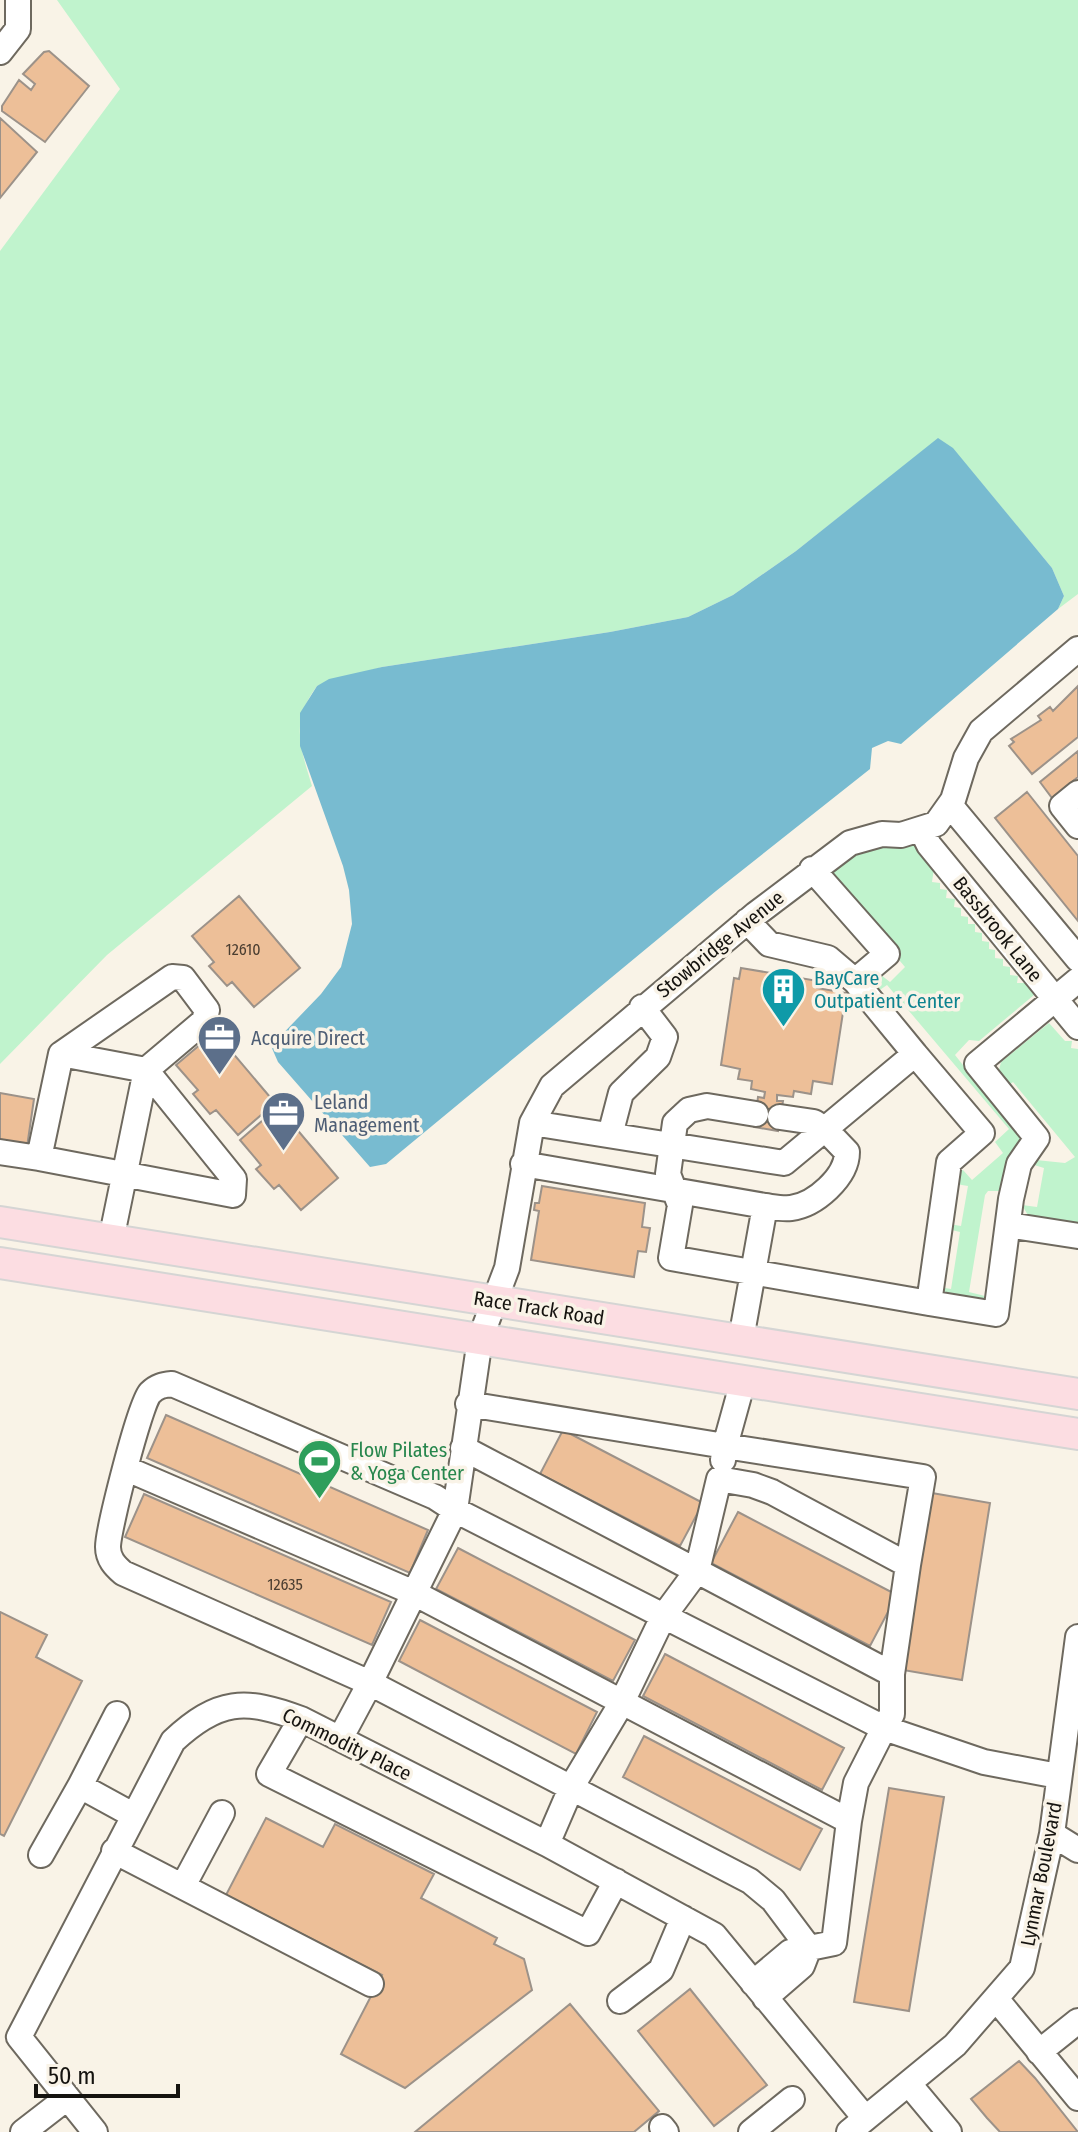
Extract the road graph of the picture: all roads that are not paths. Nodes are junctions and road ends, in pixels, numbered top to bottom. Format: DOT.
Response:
graph roads {
  1 [pos="18,0"];
  2 [pos="0,52"];
  3 [pos="1078,649"];
  4 [pos="1070,799"];
  5 [pos="950,805"];
  6 [pos="1078,826"];
  7 [pos="921,829"];
  8 [pos="812,869"];
  9 [pos="747,921"];
  10 [pos="1078,959"];
  11 [pos="1078,980"];
  12 [pos="855,981"];
  13 [pos="1055,999"];
  14 [pos="642,1007"];
  15 [pos="1078,1027"];
  16 [pos="61,1054"];
  17 [pos="915,1054"];
  18 [pos="146,1070"];
  19 [pos="532,1123"];
  20 [pos="825,1129"];
  21 [pos="610,1135"];
  22 [pos="671,1145"];
  23 [pos="0,1152"];
  24 [pos="39,1158"];
  25 [pos="523,1164"];
  26 [pos="123,1174"];
  27 [pos="675,1188"];
  28 [pos="765,1206"];
  29 [pos="0,1222"];
  30 [pos="1008,1225"];
  31 [pos="1078,1236"];
  32 [pos="111,1240"];
  33 [pos="0,1263"];
  34 [pos="754,1273"];
  35 [pos="104,1279"];
  36 [pos="494,1301"];
  37 [pos="929,1303"];
  38 [pos="480,1339"];
  39 [pos="741,1339"];
  40 [pos="743,1381"];
  41 [pos="1078,1394"];
  42 [pos="468,1404"];
  43 [pos="1078,1434"];
  44 [pos="725,1446"];
  45 [pos="463,1448"];
  46 [pos="127,1469"];
  47 [pos="719,1479"];
  48 [pos="455,1510"];
  49 [pos="908,1565"];
  50 [pos="697,1571"];
  51 [pos="412,1592"];
  52 [pos="663,1617"];
  53 [pos="1078,1637"];
  54 [pos="892,1674"];
  55 [pos="370,1683"];
  56 [pos="621,1704"];
  57 [pos="117,1714"];
  58 [pos="301,1719"];
  59 [pos="884,1728"];
  60 [pos="340,1739"];
  61 [pos="1058,1776"];
  62 [pos="80,1786"];
  63 [pos="572,1786"];
  64 [pos="222,1813"];
  65 [pos="133,1815"];
  66 [pos="849,1821"];
  67 [pos="1052,1834"];
  68 [pos="547,1844"];
  69 [pos="1078,1850"];
  70 [pos="114,1851"];
  71 [pos="41,1855"];
  72 [pos="616,1881"];
  73 [pos="183,1886"];
  74 [pos="683,1918"];
  75 [pos="809,1948"];
  76 [pos="371,1984"];
  77 [pos="759,1990"];
  78 [pos="997,2000"];
  79 [pos="620,2001"];
  80 [pos="1078,2021"];
  81 [pos="9,2040"];
  82 [pos="1039,2052"];
  83 [pos="909,2084"];
  84 [pos="67,2098"];
  85 [pos="1078,2098"];
  86 [pos="792,2099"];
  87 [pos="857,2125"];
  88 [pos="23,2132"];
  89 [pos="95,2132"];
  90 [pos="751,2132"];
  91 [pos="949,2132"];
  1 -- 2 [label="street"];
  3 -- 5 [label="street"];
  4 -- 6 [label="street"];
  5 -- 7 [label="street, Stowbridge Avenue"];
  5 -- 10 [label="street"];
  7 -- 8 [label="street, Stowbridge Avenue"];
  7 -- 13 [label="street, Bassbrook Lane"];
  8 -- 9 [label="street, Stowbridge Avenue"];
  8 -- 12 [label="street"];
  9 -- 12 [label="street"];
  9 -- 14 [label="street, Stowbridge Avenue"];
  11 -- 13 [label="street"];
  12 -- 17 [label="street"];
  13 -- 15 [label="street, Bassbrook Lane"];
  13 -- 30 [label="street"];
  14 -- 19 [label="street, Stowbridge Avenue"];
  14 -- 21 [label="street"];
  16 -- 18 [label="street"];
  16 -- 18 [label="street"];
  16 -- 24 [label="street"];
  17 -- 20 [label="street"];
  17 -- 37 [label="street"];
  18 -- 26 [label="street"];
  18 -- 26 [label="street"];
  19 -- 21 [label="street"];
  19 -- 25 [label="street, Stowbridge Avenue"];
  20 -- 22 [label="street"];
  20 -- 22 [label="street"];
  20 -- 28 [label="street"];
  21 -- 22 [label="street"];
  22 -- 27 [label="street"];
  23 -- 24 [label="street"];
  24 -- 26 [label="street"];
  25 -- 27 [label="street"];
  25 -- 36 [label="street, Stowbridge Avenue"];
  26 -- 32 [label="street"];
  27 -- 28 [label="street"];
  27 -- 34 [label="street"];
  28 -- 34 [label="street"];
  29 -- 32 [label="main road, Race Track Road"];
  30 -- 31 [label="street"];
  30 -- 37 [label="street"];
  32 -- 35 [label="main road"];
  32 -- 36 [label="main road, Race Track Road"];
  33 -- 35 [label="main road, Race Track Road"];
  34 -- 37 [label="street"];
  34 -- 39 [label="street"];
  35 -- 38 [label="main road, Race Track Road"];
  36 -- 38 [label="street, Stowbridge Avenue"];
  36 -- 39 [label="main road, Race Track Road"];
  38 -- 40 [label="main road, Race Track Road"];
  38 -- 42 [label="street, Stowbridge Avenue"];
  39 -- 41 [label="main road, Race Track Road"];
  40 -- 43 [label="main road, Race Track Road"];
  40 -- 44 [label="street"];
  42 -- 44 [label="street"];
  42 -- 45 [label="street, Stowbridge Avenue"];
  44 -- 47 [label="street"];
  44 -- 49 [label="street"];
  45 -- 48 [label="street, Stowbridge Avenue"];
  45 -- 50 [label="street"];
  46 -- 48 [label="street"];
  46 -- 51 [label="street"];
  46 -- 55 [label="street"];
  47 -- 49 [label="street"];
  47 -- 50 [label="street"];
  48 -- 51 [label="street"];
  48 -- 52 [label="street"];
  49 -- 54 [label="street"];
  50 -- 52 [label="street"];
  50 -- 54 [label="street"];
  51 -- 55 [label="street"];
  51 -- 56 [label="street"];
  52 -- 56 [label="street"];
  52 -- 59 [label="street"];
  53 -- 61 [label="street, Lynmar Boulevard"];
  54 -- 59 [label="street"];
  55 -- 60 [label="street"];
  55 -- 63 [label="street"];
  56 -- 63 [label="street"];
  56 -- 66 [label="street"];
  57 -- 62 [label="street"];
  58 -- 60 [label="street, Commodity Place"];
  58 -- 65 [label="street, Commodity Place"];
  58 -- 72 [label="street"];
  59 -- 61 [label="street"];
  59 -- 66 [label="street"];
  60 -- 68 [label="street, Commodity Place"];
  61 -- 67 [label="street, Lynmar Boulevard"];
  62 -- 65 [label="street"];
  62 -- 71 [label="street"];
  63 -- 68 [label="street"];
  63 -- 75 [label="street"];
  64 -- 73 [label="street"];
  65 -- 70 [label="street, Commodity Place"];
  66 -- 75 [label="street"];
  67 -- 69 [label="street"];
  67 -- 78 [label="street, Lynmar Boulevard"];
  68 -- 72 [label="street, Commodity Place"];
  70 -- 73 [label="street"];
  70 -- 81 [label="street, Commodity Place"];
  72 -- 74 [label="street, Commodity Place"];
  73 -- 76 [label="street"];
  74 -- 77 [label="street, Commodity Place"];
  74 -- 79 [label="street"];
  75 -- 77 [label="street"];
  77 -- 87 [label="street, Commodity Place"];
  78 -- 82 [label="street"];
  78 -- 83 [label="street, Lynmar Boulevard"];
  80 -- 82 [label="street"];
  81 -- 84 [label="street, Commodity Place"];
  82 -- 85 [label="street"];
  83 -- 87 [label="street, Lynmar Boulevard"];
  83 -- 91 [label="street"];
  84 -- 88 [label="street"];
  84 -- 89 [label="street, Commodity Place"];
  86 -- 90 [label="street"];
}
